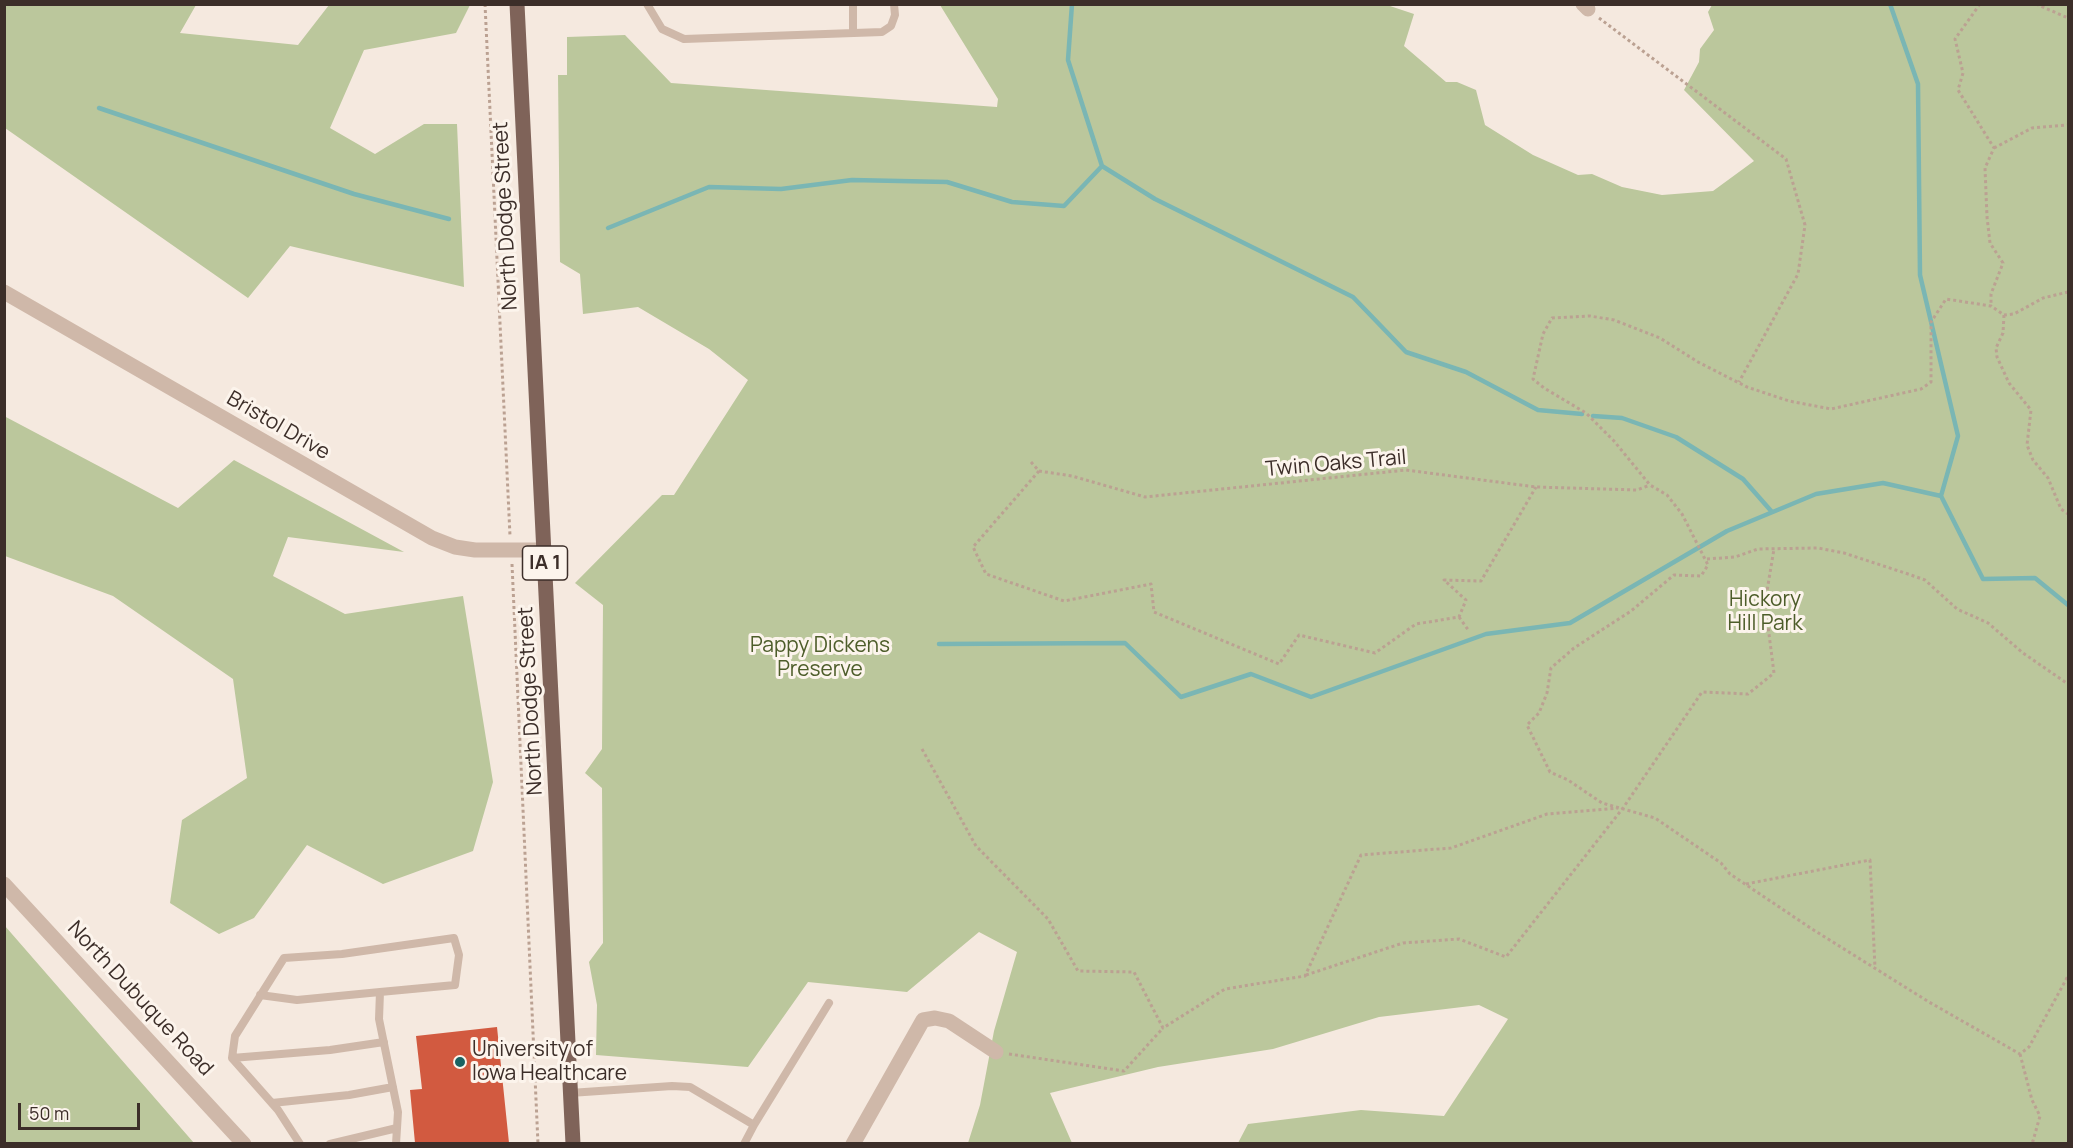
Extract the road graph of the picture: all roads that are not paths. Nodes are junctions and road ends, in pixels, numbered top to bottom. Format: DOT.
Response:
graph roads {
  1 [pos="517,4"];
  2 [pos="647,4"];
  3 [pos="853,4"];
  4 [pos="894,4"];
  5 [pos="853,33"];
  6 [pos="4,292"];
  7 [pos="544,550"];
  8 [pos="4,884"];
  9 [pos="380,992"];
  10 [pos="260,995"];
  11 [pos="829,1003"];
  12 [pos="384,1042"];
  13 [pos="996,1052"];
  14 [pos="232,1058"];
  15 [pos="393,1087"];
  16 [pos="570,1093"];
  17 [pos="272,1103"];
  18 [pos="754,1125"];
  19 [pos="397,1128"];
  20 [pos="244,1143"];
  21 [pos="300,1143"];
  22 [pos="330,1143"];
  23 [pos="396,1143"];
  24 [pos="573,1143"];
  25 [pos="744,1143"];
  26 [pos="853,1143"];
  1 -- 7 [label="main road, North Dodge Street / IA 1"];
  2 -- 5 [label="lane"];
  3 -- 5 [label="lane"];
  4 -- 5 [label="lane"];
  6 -- 7 [label="street, Bristol Drive"];
  7 -- 16 [label="main road, North Dodge Street / IA 1"];
  8 -- 20 [label="street, North Dubuque Road"];
  9 -- 10 [label="lane"];
  9 -- 10 [label="lane"];
  9 -- 12 [label="lane"];
  10 -- 14 [label="lane"];
  11 -- 18 [label="lane"];
  12 -- 14 [label="lane"];
  12 -- 15 [label="lane"];
  13 -- 26 [label="street"];
  14 -- 17 [label="lane"];
  15 -- 17 [label="lane"];
  15 -- 19 [label="lane"];
  16 -- 18 [label="lane"];
  16 -- 24 [label="main road, North Dodge Street / IA 1"];
  17 -- 21 [label="lane"];
  18 -- 25 [label="lane"];
  19 -- 22 [label="lane"];
  19 -- 23 [label="lane"];
}
